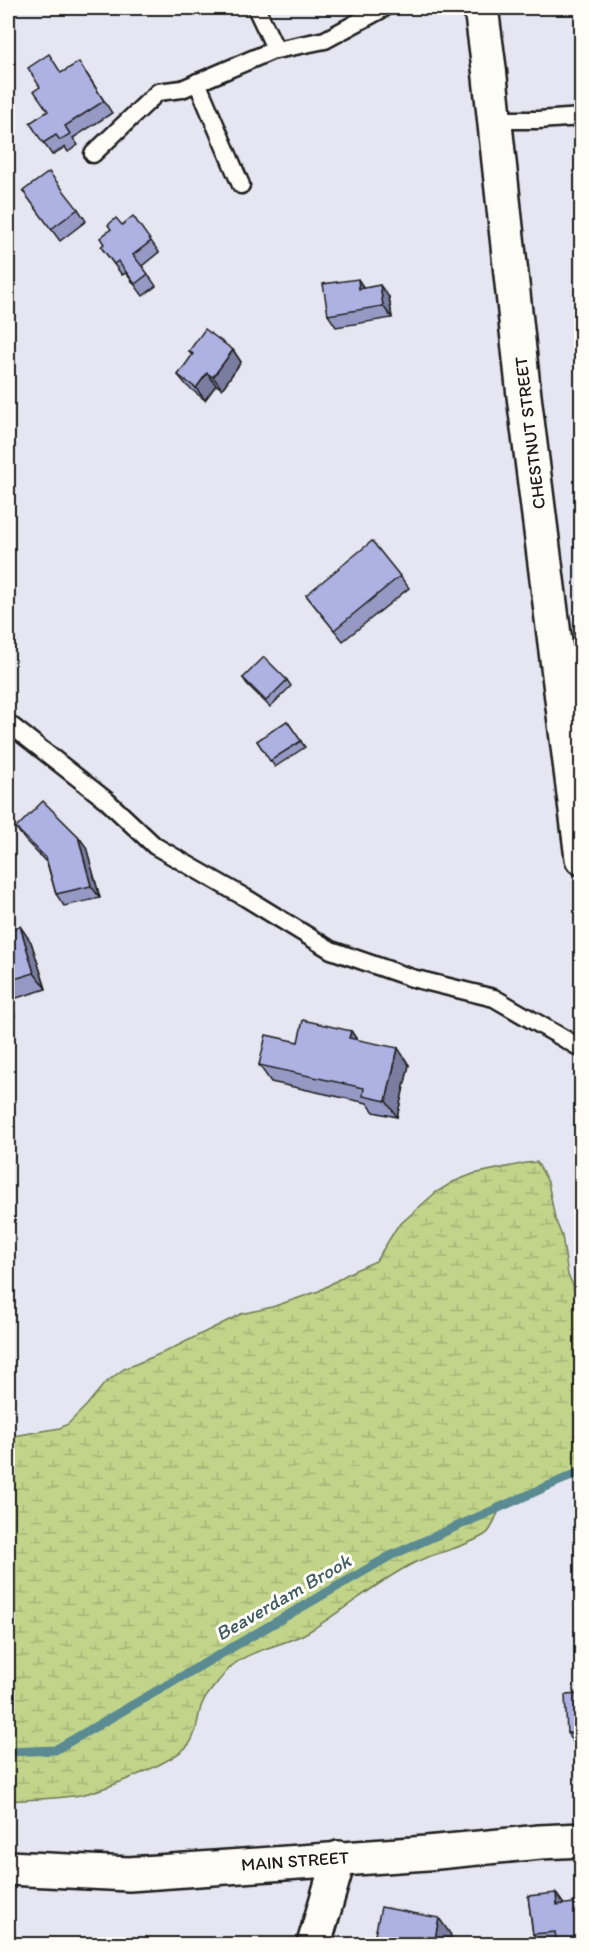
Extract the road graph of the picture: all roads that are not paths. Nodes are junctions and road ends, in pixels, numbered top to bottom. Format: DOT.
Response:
graph roads {
  1 [pos="256,8"];
  2 [pos="384,8"];
  3 [pos="481,8"];
  4 [pos="276,49"];
  5 [pos="197,82"];
  6 [pos="582,117"];
  7 [pos="495,120"];
  8 [pos="93,154"];
  9 [pos="241,185"];
  10 [pos="8,723"];
  11 [pos="582,858"];
  12 [pos="582,1049"];
  13 [pos="582,1840"];
  14 [pos="339,1858"];
  15 [pos="8,1868"];
  16 [pos="314,1944"];
  1 -- 4 [label="lane"];
  2 -- 4 [label="lane"];
  3 -- 7 [label="street, CHESTNUT STREET"];
  4 -- 5 [label="lane"];
  5 -- 8 [label="lane"];
  5 -- 9 [label="lane"];
  6 -- 7 [label="lane"];
  7 -- 11 [label="street, CHESTNUT STREET"];
  10 -- 12 [label="lane"];
  13 -- 14 [label="street, MAIN STREET"];
  14 -- 15 [label="street, MAIN STREET"];
  14 -- 16 [label="street"];
}
